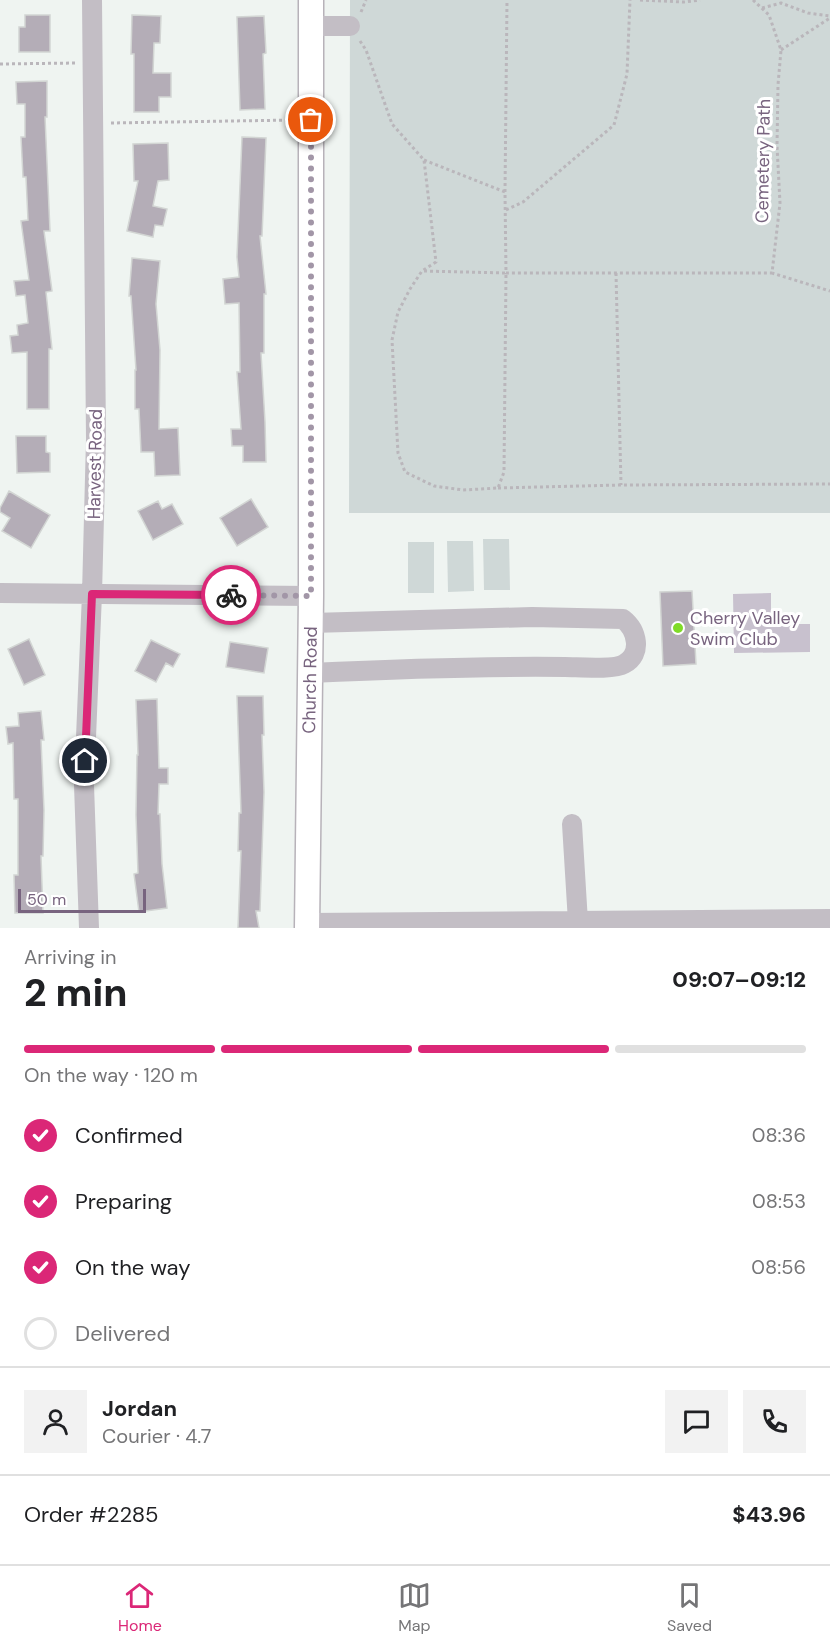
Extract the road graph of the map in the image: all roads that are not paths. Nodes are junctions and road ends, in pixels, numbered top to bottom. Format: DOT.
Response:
graph roads {
  1 [pos="92,0"];
  2 [pos="311,0"];
  3 [pos="311,26"];
  4 [pos="350,26"];
  5 [pos="0,593"];
  6 [pos="92,594"];
  7 [pos="311,596"];
  8 [pos="311,623"];
  9 [pos="310,674"];
  10 [pos="572,824"];
  11 [pos="830,919"];
  12 [pos="578,922"];
  13 [pos="307,926"];
  14 [pos="89,928"];
  1 -- 6 [label="street, Harvest Road"];
  2 -- 3 [label="main road, Church Road"];
  3 -- 4 [label="street"];
  3 -- 7 [label="main road, Church Road"];
  5 -- 6 [label="street"];
  6 -- 7 [label="street"];
  6 -- 14 [label="street, Harvest Road"];
  7 -- 8 [label="main road, Church Road"];
  8 -- 9 [label="main road, Church Road"];
  8 -- 9 [label="street"];
  9 -- 13 [label="main road, Church Road"];
  10 -- 12 [label="street"];
  11 -- 12 [label="street"];
  12 -- 13 [label="street"];
}
